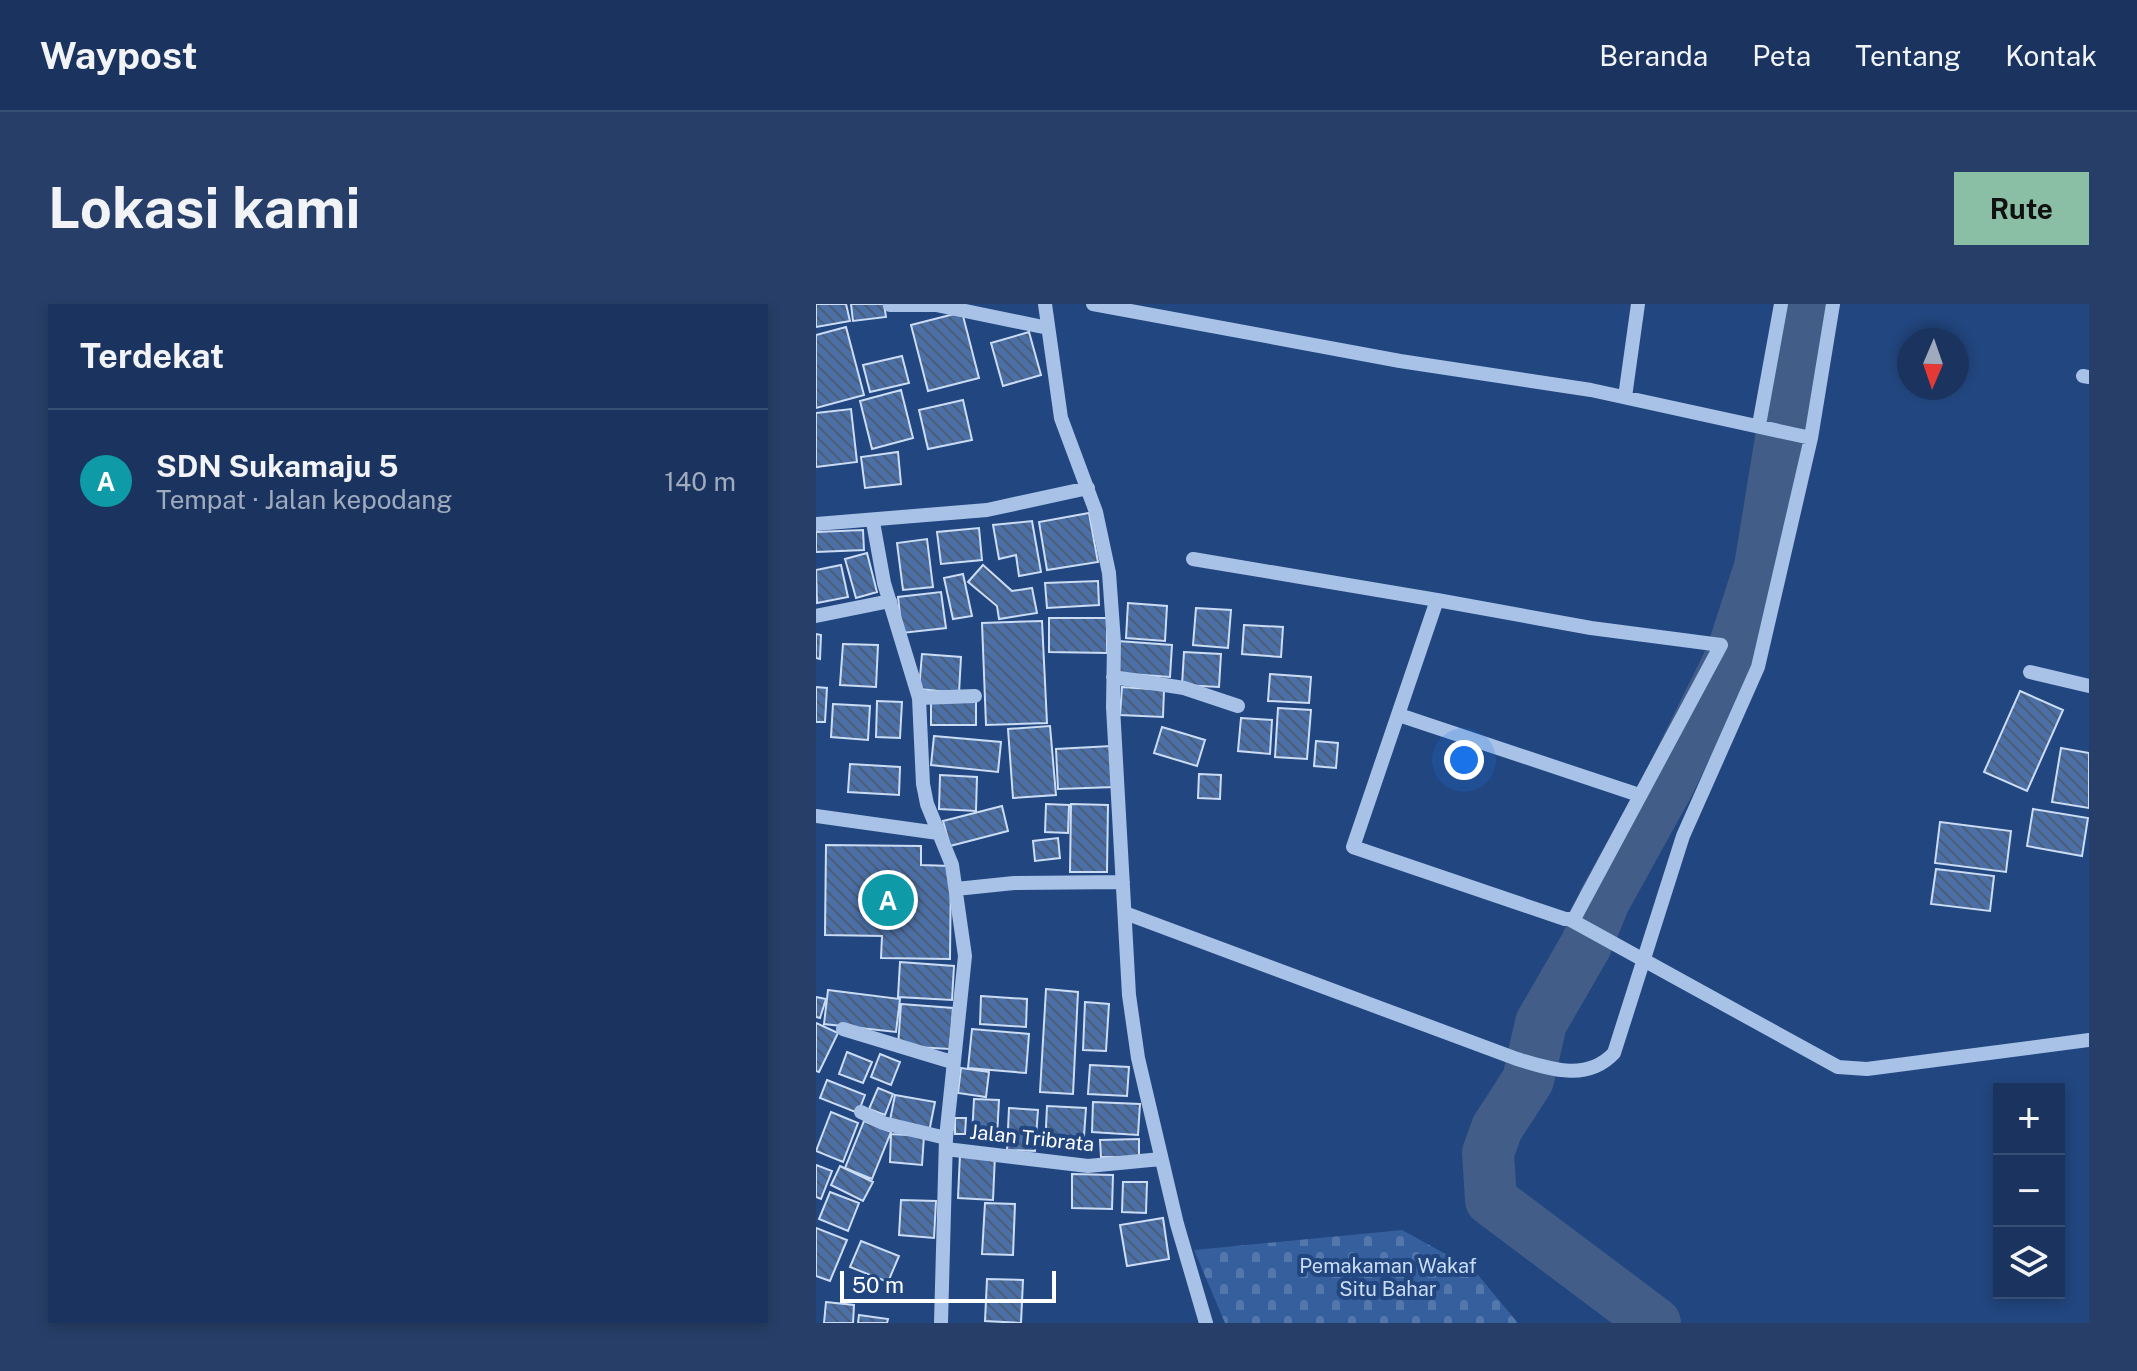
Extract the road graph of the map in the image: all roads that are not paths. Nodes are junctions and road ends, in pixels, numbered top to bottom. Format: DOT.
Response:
graph roads {
  1 [pos="1045,304"];
  2 [pos="1093,304"];
  3 [pos="1638,304"];
  4 [pos="1781,304"];
  5 [pos="1833,304"];
  6 [pos="890,305"];
  7 [pos="1048,328"];
  8 [pos="1625,397"];
  9 [pos="1759,425"];
  10 [pos="1811,438"];
  11 [pos="1088,488"];
  12 [pos="873,522"];
  13 [pos="816,524"];
  14 [pos="1193,559"];
  15 [pos="1437,600"];
  16 [pos="890,601"];
  17 [pos="816,616"];
  18 [pos="2030,672"];
  19 [pos="1113,677"];
  20 [pos="2089,686"];
  21 [pos="975,696"];
  22 [pos="919,698"];
  23 [pos="1238,706"];
  24 [pos="1399,715"];
  25 [pos="1639,795"];
  26 [pos="816,816"];
  27 [pos="938,833"];
  28 [pos="1123,882"];
  29 [pos="956,889"];
  30 [pos="1125,913"];
  31 [pos="1571,920"];
  32 [pos="1646,959"];
  33 [pos="843,1029"];
  34 [pos="2089,1040"];
  35 [pos="952,1062"];
  36 [pos="861,1112"];
  37 [pos="946,1143"];
  38 [pos="1161,1159"];
  39 [pos="941,1323"];
  40 [pos="1206,1323"];
  1 -- 7 [label="street"];
  2 -- 8 [label="street"];
  3 -- 8 [label="street"];
  4 -- 9 [label="street"];
  5 -- 10 [label="street"];
  6 -- 7 [label="street"];
  7 -- 11 [label="street"];
  8 -- 9 [label="street"];
  9 -- 10 [label="street"];
  10 -- 32 [label="street"];
  11 -- 12 [label="street"];
  11 -- 19 [label="street"];
  12 -- 13 [label="street"];
  12 -- 16 [label="street"];
  14 -- 15 [label="street"];
  15 -- 24 [label="street"];
  15 -- 25 [label="street"];
  16 -- 17 [label="street"];
  16 -- 22 [label="street"];
  18 -- 20 [label="street"];
  19 -- 23 [label="street"];
  19 -- 28 [label="street"];
  21 -- 22 [label="street"];
  22 -- 27 [label="street"];
  24 -- 25 [label="street"];
  24 -- 31 [label="street"];
  25 -- 31 [label="street"];
  26 -- 27 [label="street"];
  27 -- 29 [label="street"];
  28 -- 29 [label="street"];
  28 -- 30 [label="street"];
  29 -- 35 [label="street"];
  30 -- 32 [label="street"];
  30 -- 38 [label="street"];
  31 -- 32 [label="street"];
  32 -- 34 [label="street"];
  33 -- 35 [label="street"];
  35 -- 37 [label="street"];
  36 -- 37 [label="street, Jalan Tribrata"];
  37 -- 38 [label="street, Jalan Tribrata"];
  37 -- 39 [label="street"];
  38 -- 40 [label="street"];
}
